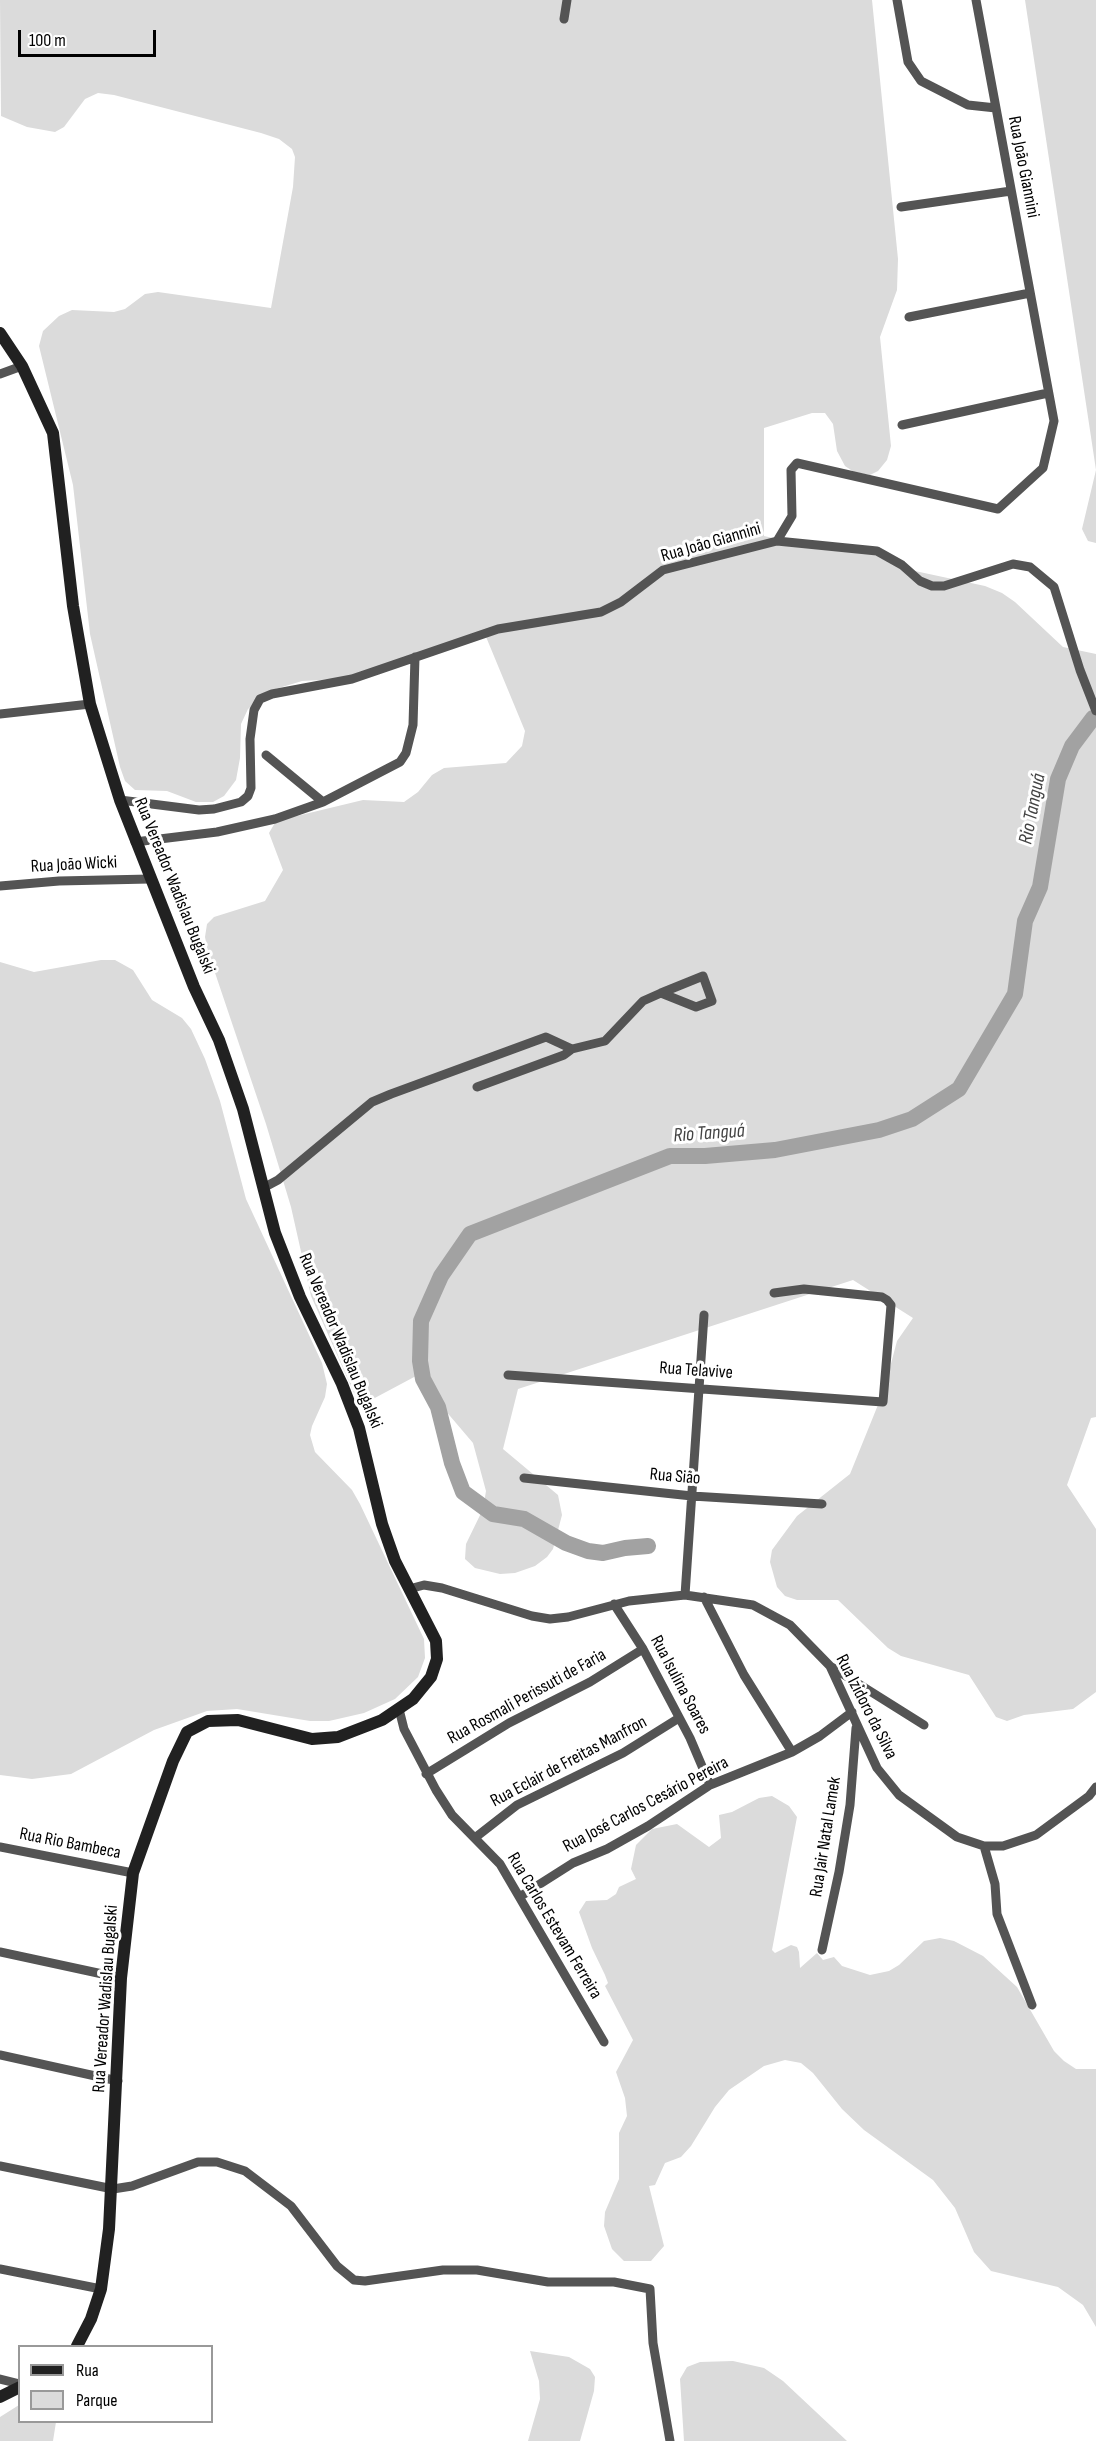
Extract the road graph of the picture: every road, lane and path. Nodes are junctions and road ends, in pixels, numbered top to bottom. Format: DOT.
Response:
graph roads {
  1 [pos="567,0"];
  2 [pos="897,0"];
  3 [pos="975,0"];
  4 [pos="564,19"];
  5 [pos="996,108"];
  6 [pos="1011,190"];
  7 [pos="901,207"];
  8 [pos="1030,293"];
  9 [pos="909,317"];
  10 [pos="0,333"];
  11 [pos="22,366"];
  12 [pos="0,374"];
  13 [pos="1048,393"];
  14 [pos="903,425"];
  15 [pos="777,541"];
  16 [pos="415,657"];
  17 [pos="90,704"];
  18 [pos="1096,711"];
  19 [pos="0,714"];
  20 [pos="266,755"];
  21 [pos="120,800"];
  22 [pos="322,802"];
  23 [pos="135,842"];
  24 [pos="150,879"];
  25 [pos="0,886"];
  26 [pos="661,993"];
  27 [pos="572,1049"];
  28 [pos="477,1087"];
  29 [pos="263,1188"];
  30 [pos="774,1293"];
  31 [pos="704,1315"];
  32 [pos="508,1375"];
  33 [pos="700,1387"];
  34 [pos="524,1478"];
  35 [pos="692,1496"];
  36 [pos="822,1504"];
  37 [pos="409,1589"];
  38 [pos="685,1595"];
  39 [pos="704,1597"];
  40 [pos="614,1604"];
  41 [pos="643,1649"];
  42 [pos="830,1666"];
  43 [pos="399,1709"];
  44 [pos="852,1712"];
  45 [pos="679,1718"];
  46 [pos="924,1725"];
  47 [pos="856,1728"];
  48 [pos="792,1752"];
  49 [pos="426,1774"];
  50 [pos="710,1785"];
  51 [pos="1096,1787"];
  52 [pos="476,1837"];
  53 [pos="984,1846"];
  54 [pos="0,1847"];
  55 [pos="133,1873"];
  56 [pos="520,1896"];
  57 [pos="822,1950"];
  58 [pos="0,1952"];
  59 [pos="121,1978"];
  60 [pos="1032,2005"];
  61 [pos="604,2042"];
  62 [pos="0,2055"];
  63 [pos="118,2080"];
  64 [pos="0,2166"];
  65 [pos="113,2189"];
  66 [pos="0,2269"];
  67 [pos="101,2289"];
  68 [pos="78,2345"];
  69 [pos="0,2379"];
  70 [pos="18,2384"];
  71 [pos="18,2386"];
  72 [pos="0,2397"];
  73 [pos="670,2441"];
  1 -- 4 [label="street"];
  2 -- 5 [label="street"];
  3 -- 5 [label="street, Rua João Giannini"];
  5 -- 6 [label="street, Rua João Giannini"];
  6 -- 7 [label="street"];
  6 -- 8 [label="street, Rua João Giannini"];
  8 -- 9 [label="street"];
  8 -- 13 [label="street, Rua João Giannini"];
  10 -- 11 [label="main road, Rua Vereador Wadislau Bugalski"];
  11 -- 12 [label="street"];
  11 -- 17 [label="main road, Rua Vereador Wadislau Bugalski"];
  13 -- 14 [label="street"];
  13 -- 15 [label="street, Rua João Giannini"];
  15 -- 16 [label="street, Rua João Giannini"];
  15 -- 18 [label="street"];
  16 -- 21 [label="street, Rua João Giannini"];
  16 -- 22 [label="street"];
  17 -- 19 [label="street"];
  17 -- 21 [label="main road, Rua Vereador Wadislau Bugalski"];
  20 -- 22 [label="street"];
  21 -- 23 [label="main road, Rua Vereador Wadislau Bugalski"];
  22 -- 23 [label="street"];
  23 -- 24 [label="main road, Rua Vereador Wadislau Bugalski"];
  24 -- 25 [label="street, Rua João Wicki"];
  24 -- 29 [label="main road, Rua Vereador Wadislau Bugalski"];
  26 -- 26 [label="street"];
  26 -- 27 [label="street"];
  27 -- 28 [label="street"];
  27 -- 29 [label="street"];
  29 -- 37 [label="main road, Rua Vereador Wadislau Bugalski"];
  30 -- 33 [label="street, Rua Telavive"];
  31 -- 33 [label="street"];
  32 -- 33 [label="street, Rua Telavive"];
  33 -- 35 [label="street"];
  34 -- 35 [label="street, Rua Sião"];
  35 -- 36 [label="street, Rua Sião"];
  35 -- 38 [label="street"];
  37 -- 40 [label="street, Rua Izidoro da Silva"];
  37 -- 43 [label="main road, Rua Vereador Wadislau Bugalski"];
  38 -- 39 [label="street, Rua Izidoro da Silva"];
  38 -- 40 [label="street, Rua Izidoro da Silva"];
  39 -- 42 [label="street, Rua Izidoro da Silva"];
  39 -- 48 [label="street"];
  40 -- 41 [label="street, Rua Isulina Soares"];
  41 -- 45 [label="street, Rua Isulina Soares"];
  41 -- 49 [label="street, Rua Rosmali Perissuti de Faria"];
  42 -- 44 [label="street, Rua Izidoro da Silva"];
  42 -- 46 [label="street"];
  43 -- 49 [label="street, Rua Carlos Estevam Ferreira"];
  43 -- 55 [label="main road, Rua Vereador Wadislau Bugalski"];
  44 -- 47 [label="street, Rua Izidoro da Silva"];
  44 -- 48 [label="street, Rua José Carlos Cesário Pereira"];
  45 -- 50 [label="street, Rua Isulina Soares"];
  45 -- 52 [label="street, Rua Eclair de Freitas Manfron"];
  47 -- 53 [label="street, Rua Izidoro da Silva"];
  47 -- 57 [label="street, Rua Jair Natal Lamek"];
  48 -- 50 [label="street, Rua José Carlos Cesário Pereira"];
  49 -- 52 [label="street, Rua Carlos Estevam Ferreira"];
  50 -- 56 [label="street, Rua José Carlos Cesário Pereira"];
  51 -- 53 [label="street, Rua Izidoro da Silva"];
  52 -- 56 [label="street, Rua Carlos Estevam Ferreira"];
  53 -- 60 [label="street"];
  54 -- 55 [label="street, Rua Rio Bambeca"];
  55 -- 59 [label="main road, Rua Vereador Wadislau Bugalski"];
  56 -- 61 [label="street, Rua Carlos Estevam Ferreira"];
  58 -- 59 [label="street"];
  59 -- 63 [label="main road, Rua Vereador Wadislau Bugalski"];
  62 -- 63 [label="street"];
  63 -- 65 [label="main road, Rua Vereador Wadislau Bugalski"];
  64 -- 65 [label="street"];
  65 -- 67 [label="main road, Rua Vereador Wadislau Bugalski"];
  65 -- 73 [label="street"];
  66 -- 67 [label="street"];
  67 -- 68 [label="main road, Rua Vereador Wadislau Bugalski"];
  69 -- 70 [label="street"];
  71 -- 72 [label="main road"];
}
